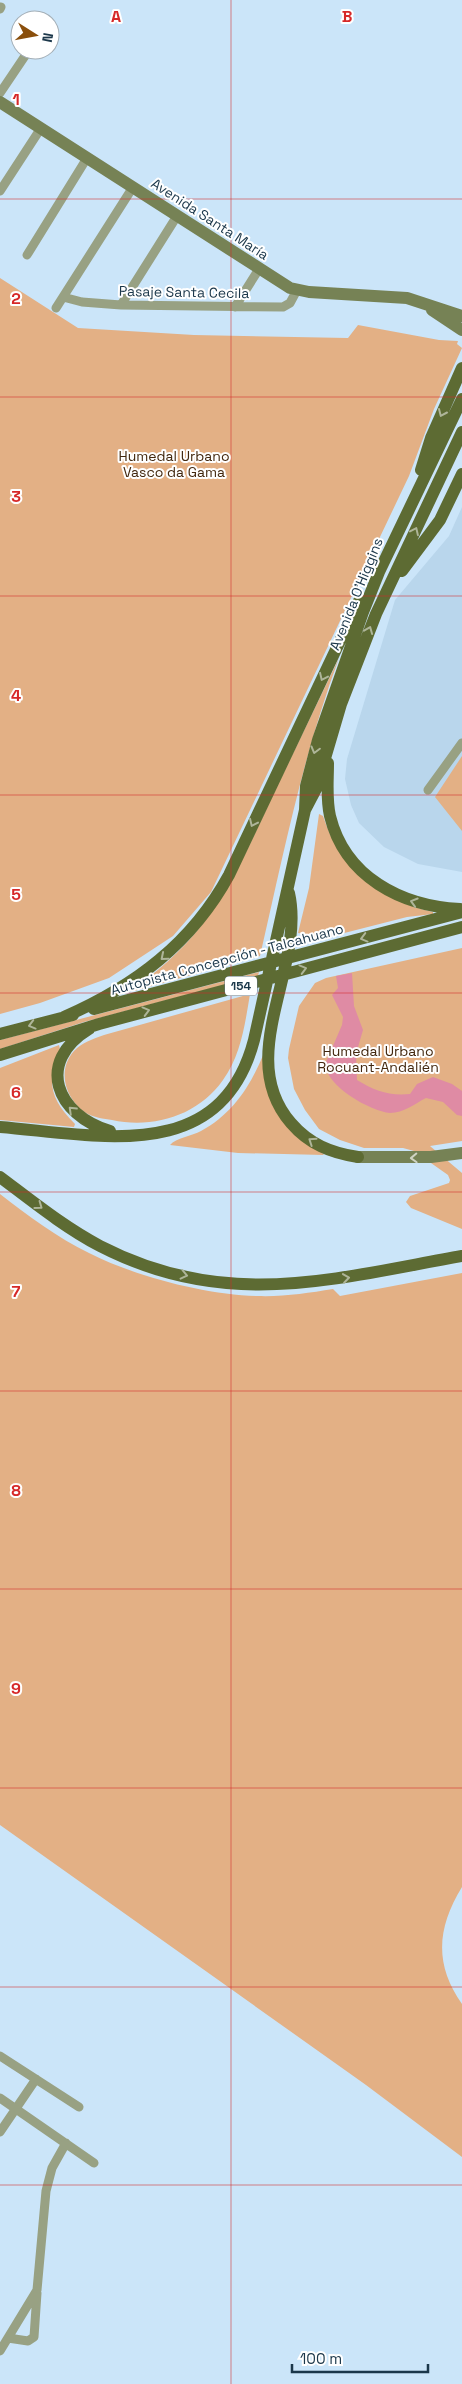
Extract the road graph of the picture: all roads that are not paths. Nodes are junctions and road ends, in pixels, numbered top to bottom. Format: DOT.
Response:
graph roads {
  1 [pos="22,60"];
  2 [pos="0,94"];
  3 [pos="0,102"];
  4 [pos="41,128"];
  5 [pos="87,158"];
  6 [pos="133,187"];
  7 [pos="0,191"];
  8 [pos="177,216"];
  9 [pos="28,256"];
  10 [pos="259,269"];
  11 [pos="297,290"];
  12 [pos="63,297"];
  13 [pos="424,304"];
  14 [pos="121,305"];
  15 [pos="235,307"];
  16 [pos="56,308"];
  17 [pos="462,316"];
  18 [pos="462,330"];
  19 [pos="462,368"];
  20 [pos="462,398"];
  21 [pos="462,432"];
  22 [pos="462,474"];
  23 [pos="414,499"];
  24 [pos="379,572"];
  25 [pos="387,591"];
  26 [pos="330,739"];
  27 [pos="462,743"];
  28 [pos="428,790"];
  29 [pos="305,810"];
  30 [pos="288,888"];
  31 [pos="462,911"];
  32 [pos="462,927"];
  33 [pos="64,1017"];
  34 [pos="99,1024"];
  35 [pos="0,1034"];
  36 [pos="0,1055"];
  37 [pos="0,1127"];
  38 [pos="132,1135"];
  39 [pos="462,1153"];
  40 [pos="358,1157"];
  41 [pos="0,1177"];
  42 [pos="462,1256"];
  43 [pos="0,2056"];
  44 [pos="36,2079"];
  45 [pos="0,2098"];
  46 [pos="80,2107"];
  47 [pos="16,2108"];
  48 [pos="0,2132"];
  49 [pos="66,2143"];
  50 [pos="94,2163"];
  51 [pos="37,2290"];
  52 [pos="8,2338"];
  53 [pos="0,2352"];
  1 -- 2 [label="street"];
  3 -- 4 [label="street, Avenida Santa María"];
  4 -- 5 [label="street, Avenida Santa María"];
  4 -- 7 [label="street"];
  5 -- 6 [label="street, Avenida Santa María"];
  5 -- 9 [label="street"];
  6 -- 8 [label="street, Avenida Santa María"];
  6 -- 12 [label="street"];
  8 -- 10 [label="street, Avenida Santa María"];
  8 -- 14 [label="street"];
  10 -- 11 [label="street, Avenida Santa María"];
  10 -- 15 [label="street"];
  11 -- 13 [label="street, Avenida Santa María"];
  11 -- 15 [label="street, Pasaje Santa Cecila"];
  12 -- 14 [label="street, Pasaje Santa Cecila"];
  12 -- 16 [label="street"];
  13 -- 17 [label="street, Avenida Santa María"];
  13 -- 18 [label="street"];
  14 -- 15 [label="street, Pasaje Santa Cecila"];
  19 -- 23 [label="main road, one-way"];
  20 -- 23 [label="main road, Avenida O'Higgins"];
  25 -- 21 [label="main road, Avenida O'Higgins, one-way"];
  22 -- 25 [label="main road"];
  23 -- 24 [label="main road, Avenida O'Higgins"];
  24 -- 29 [label="main road, Avenida O'Higgins, one-way"];
  24 -- 33 [label="main road, one-way"];
  26 -- 25 [label="main road, Avenida O'Higgins, one-way"];
  26 -- 29 [label="main road, Avenida O'Higgins"];
  31 -- 26 [label="main road, one-way"];
  27 -- 28 [label="street"];
  29 -- 30 [label="main road, Avenida O'Higgins"];
  30 -- 38 [label="main road, Avenida O'Higgins"];
  40 -- 30 [label="main road, one-way"];
  31 -- 33 [label="main road, Autopista Concepción - Talcahuano / 154, one-way"];
  34 -- 32 [label="main road, 154, one-way"];
  33 -- 35 [label="main road, Autopista Concepción - Talcahuano / 154, one-way"];
  34 -- 36 [label="main road, 154"];
  38 -- 34 [label="main road, one-way"];
  37 -- 38 [label="main road"];
  39 -- 40 [label="street, one-way"];
  41 -- 42 [label="main road, one-way"];
  43 -- 44 [label="street"];
  44 -- 46 [label="street"];
  44 -- 47 [label="street"];
  45 -- 47 [label="street"];
  47 -- 48 [label="street"];
  47 -- 49 [label="street"];
  49 -- 50 [label="street"];
  49 -- 51 [label="street"];
  51 -- 52 [label="street"];
  51 -- 52 [label="street"];
  52 -- 53 [label="street"];
}
